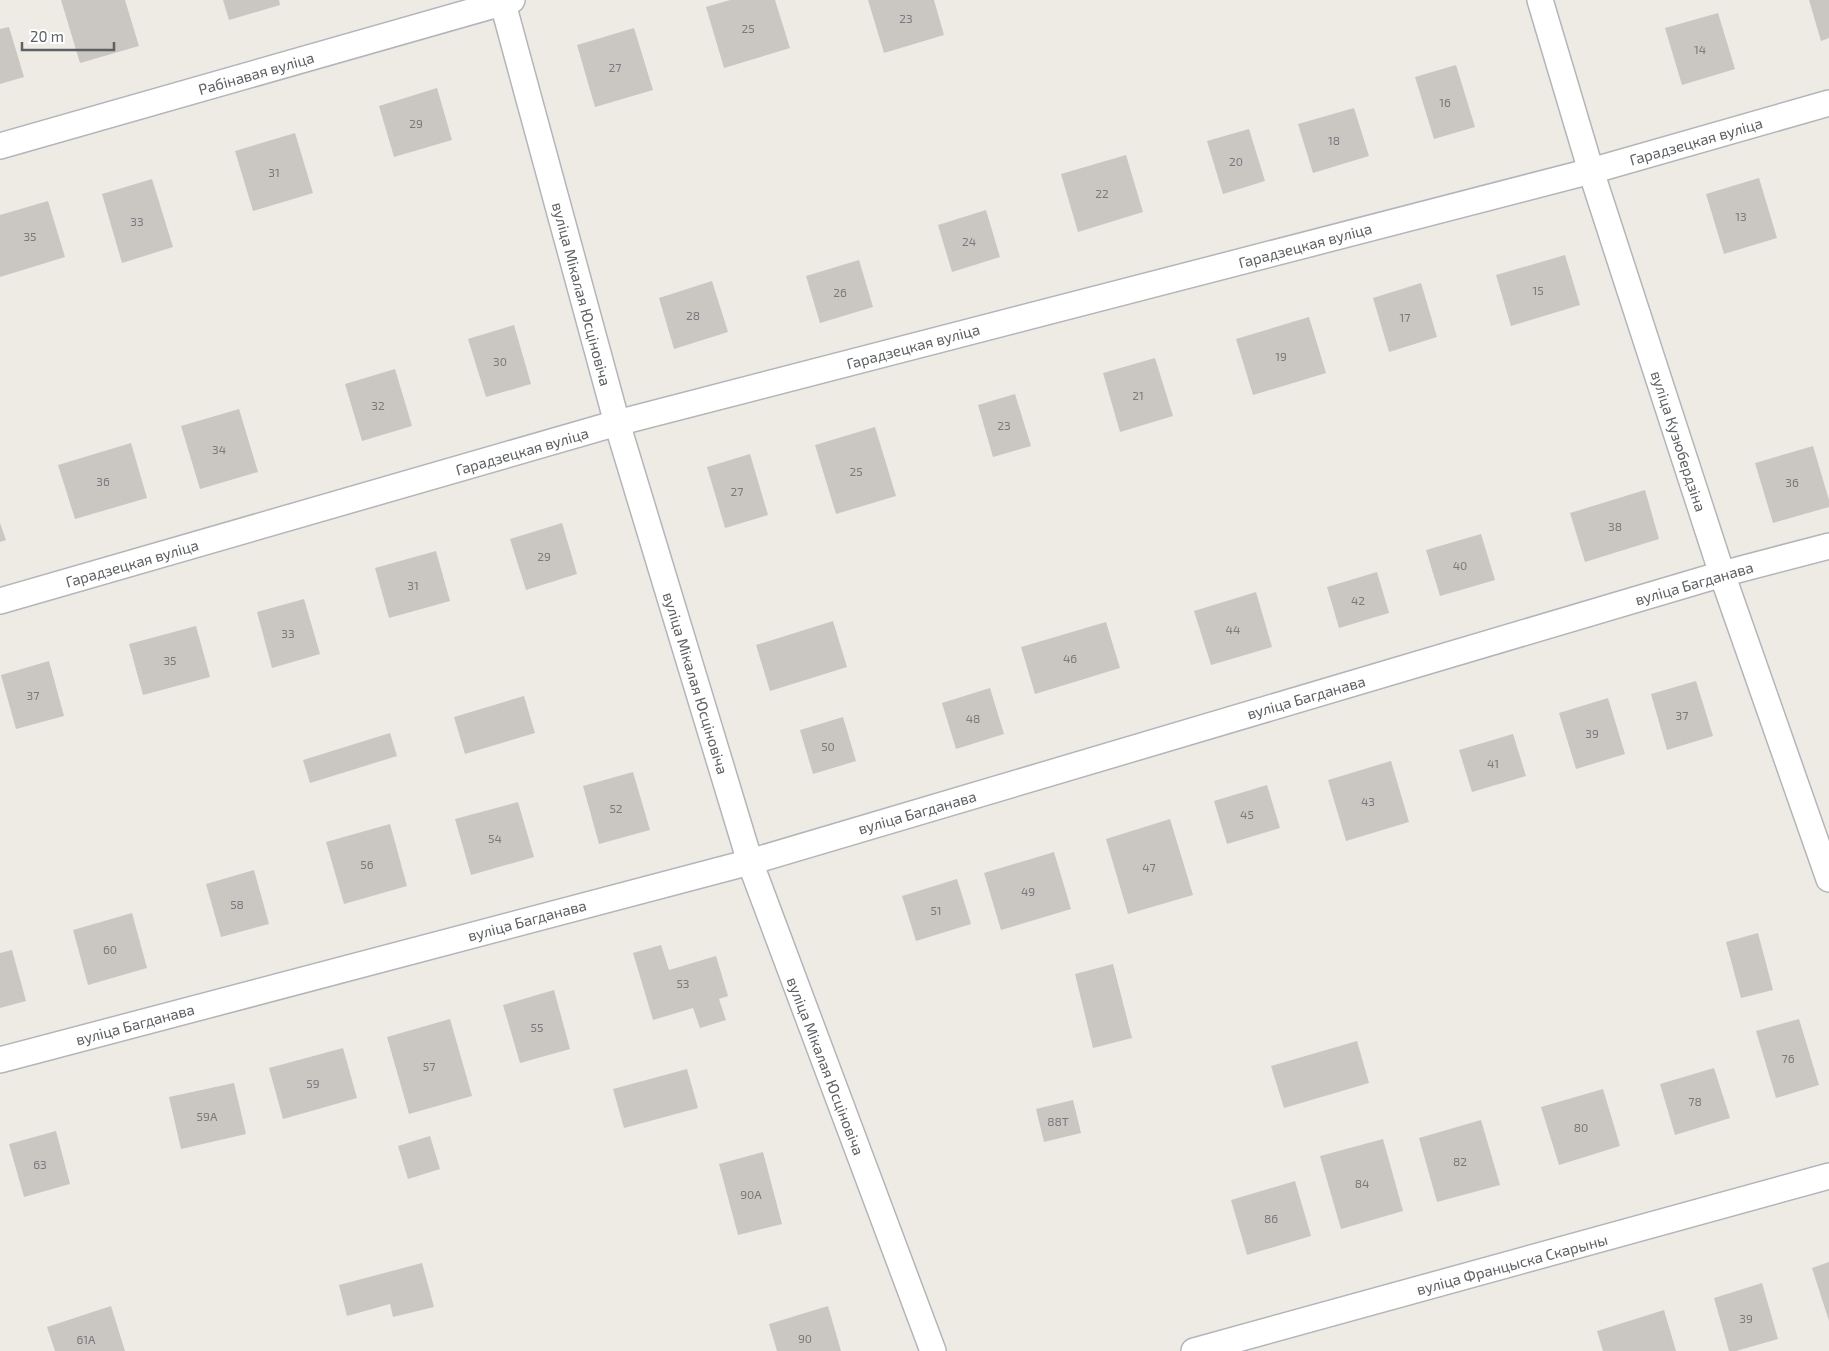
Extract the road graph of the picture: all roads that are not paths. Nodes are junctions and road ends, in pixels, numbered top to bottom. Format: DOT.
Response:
graph roads {
  1 [pos="1540,0"];
  2 [pos="505,1"];
  3 [pos="1829,103"];
  4 [pos="0,146"];
  5 [pos="1591,171"];
  6 [pos="617,423"];
  7 [pos="1829,546"];
  8 [pos="1722,574"];
  9 [pos="0,601"];
  10 [pos="750,862"];
  11 [pos="1829,879"];
  12 [pos="0,1060"];
  13 [pos="1829,1176"];
  14 [pos="933,1351"];
  15 [pos="1194,1351"];
  1 -- 5 [label="street, вуліца Кузюбердзіна"];
  2 -- 4 [label="street, Рабінавая вуліца"];
  2 -- 6 [label="street, вуліца Мікалая Юсціновіча"];
  3 -- 5 [label="street, Гарадзецкая вуліца"];
  5 -- 6 [label="street, Гарадзецкая вуліца"];
  5 -- 8 [label="street, вуліца Кузюбердзіна"];
  6 -- 9 [label="street, Гарадзецкая вуліца"];
  6 -- 10 [label="street, вуліца Мікалая Юсціновіча"];
  7 -- 8 [label="street, вуліца Багданава"];
  8 -- 10 [label="street, вуліца Багданава"];
  8 -- 11 [label="street, вуліца Кузюбердзіна"];
  10 -- 12 [label="street, вуліца Багданава"];
  10 -- 14 [label="street, вуліца Мікалая Юсціновіча"];
  13 -- 15 [label="street, вуліца Францыска Скарыны"];
}
